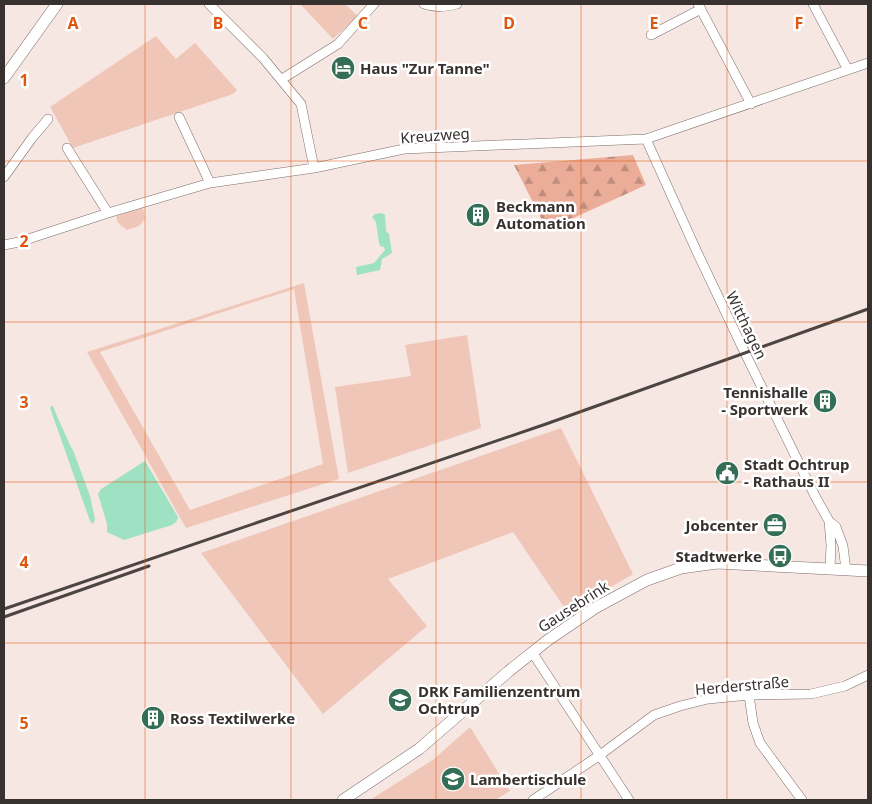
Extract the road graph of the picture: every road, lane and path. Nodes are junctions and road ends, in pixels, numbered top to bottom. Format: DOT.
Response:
graph roads {
  1 [pos="57,4"];
  2 [pos="209,4"];
  3 [pos="374,4"];
  4 [pos="424,4"];
  5 [pos="457,4"];
  6 [pos="813,4"];
  7 [pos="699,7"];
  8 [pos="651,36"];
  9 [pos="868,63"];
  10 [pos="848,70"];
  11 [pos="4,78"];
  12 [pos="282,79"];
  13 [pos="751,104"];
  14 [pos="179,117"];
  15 [pos="48,119"];
  16 [pos="646,139"];
  17 [pos="67,148"];
  18 [pos="314,168"];
  19 [pos="4,177"];
  20 [pos="210,183"];
  21 [pos="108,213"];
  22 [pos="4,245"];
  23 [pos="829,520"];
  24 [pos="830,568"];
  25 [pos="846,570"];
  26 [pos="868,571"];
  27 [pos="532,652"];
  28 [pos="868,675"];
  29 [pos="749,695"];
  30 [pos="600,755"];
  31 [pos="343,800"];
  32 [pos="533,800"];
  33 [pos="629,800"];
  34 [pos="802,800"];
  1 -- 11 [label="main road"];
  2 -- 12 [label="street"];
  3 -- 12 [label="street"];
  4 -- 5 [label="street"];
  6 -- 10 [label="street"];
  7 -- 8 [label="street"];
  7 -- 13 [label="street"];
  9 -- 10 [label="street, Kreuzweg"];
  10 -- 13 [label="street, Kreuzweg"];
  12 -- 18 [label="street"];
  13 -- 16 [label="street, Kreuzweg"];
  14 -- 20 [label="street"];
  15 -- 19 [label="street"];
  16 -- 18 [label="street, Kreuzweg"];
  16 -- 23 [label="street, Witthagen"];
  17 -- 21 [label="street"];
  18 -- 20 [label="street, Kreuzweg"];
  20 -- 21 [label="street, Kreuzweg"];
  21 -- 22 [label="street, Kreuzweg"];
  23 -- 24 [label="street, Witthagen"];
  23 -- 25 [label="street, Witthagen"];
  24 -- 25 [label="main road, Gausebrink"];
  24 -- 27 [label="main road, Gausebrink"];
  25 -- 26 [label="main road, Gausebrink"];
  27 -- 30 [label="street"];
  27 -- 31 [label="main road, Gausebrink"];
  28 -- 29 [label="street, Herderstraße"];
  29 -- 30 [label="street, Herderstraße"];
  29 -- 34 [label="street"];
  30 -- 32 [label="street, Herderstraße"];
  30 -- 33 [label="street"];
}
